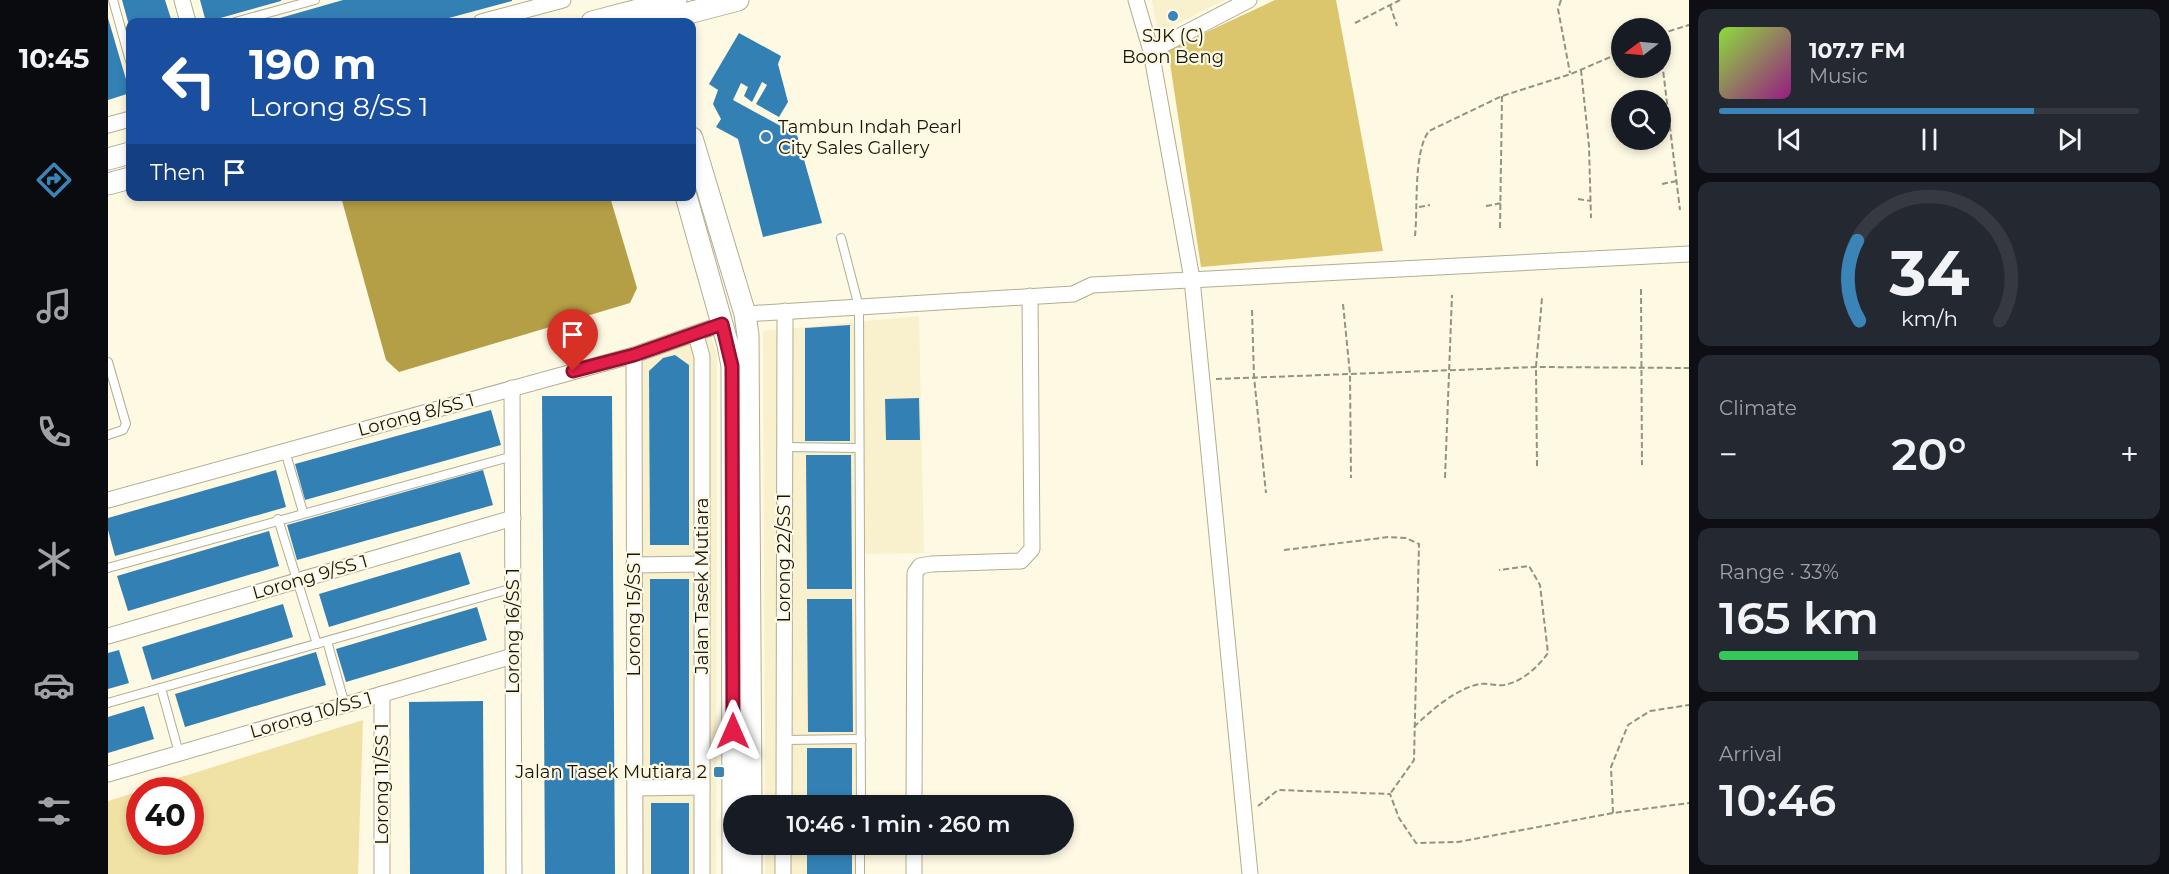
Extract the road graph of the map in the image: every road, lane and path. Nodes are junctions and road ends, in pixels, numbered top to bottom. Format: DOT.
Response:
graph roads {
  1 [pos="113,0"];
  2 [pos="182,0"];
  3 [pos="315,0"];
  4 [pos="563,0"];
  5 [pos="607,0"];
  6 [pos="676,0"];
  7 [pos="738,0"];
  8 [pos="1136,0"];
  9 [pos="1249,0"];
  10 [pos="1400,0"];
  11 [pos="1562,0"];
  12 [pos="1390,5"];
  13 [pos="646,13"];
  14 [pos="697,16"];
  15 [pos="187,18"];
  16 [pos="250,18"];
  17 [pos="496,18"];
  18 [pos="586,18"];
  19 [pos="616,18"];
  20 [pos="1355,24"];
  21 [pos="1689,25"];
  22 [pos="1397,26"];
  23 [pos="1671,31"];
  24 [pos="126,47"];
  25 [pos="1151,51"];
  26 [pos="1611,57"];
  27 [pos="1581,70"];
  28 [pos="1570,74"];
  29 [pos="1664,78"];
  30 [pos="1502,96"];
  31 [pos="126,120"];
  32 [pos="108,125"];
  33 [pos="696,151"];
  34 [pos="126,154"];
  35 [pos="108,159"];
  36 [pos="126,179"];
  37 [pos="1677,181"];
  38 [pos="108,184"];
  39 [pos="1662,184"];
  40 [pos="1578,199"];
  41 [pos="687,201"];
  42 [pos="1590,201"];
  43 [pos="1502,203"];
  44 [pos="1430,205"];
  45 [pos="1486,206"];
  46 [pos="1419,207"];
  47 [pos="1680,210"];
  48 [pos="1591,218"];
  49 [pos="1500,228"];
  50 [pos="1415,236"];
  51 [pos="842,238"];
  52 [pos="1689,254"];
  53 [pos="1192,279"];
  54 [pos="1641,289"];
  55 [pos="1452,295"];
  56 [pos="1030,296"];
  57 [pos="1542,298"];
  58 [pos="1343,304"];
  59 [pos="859,307"];
  60 [pos="1252,310"];
  61 [pos="785,311"];
  62 [pos="745,314"];
  63 [pos="722,324"];
  64 [pos="696,335"];
  65 [pos="634,355"];
  66 [pos="108,362"];
  67 [pos="1536,366"];
  68 [pos="1641,367"];
  69 [pos="1689,368"];
  70 [pos="1450,370"];
  71 [pos="1350,374"];
  72 [pos="1254,377"];
  73 [pos="1202,379"];
  74 [pos="512,388"];
  75 [pos="108,435"];
  76 [pos="784,447"];
  77 [pos="857,448"];
  78 [pos="285,451"];
  79 [pos="513,456"];
  80 [pos="1642,465"];
  81 [pos="1537,466"];
  82 [pos="1351,478"];
  83 [pos="1445,478"];
  84 [pos="1266,493"];
  85 [pos="108,500"];
  86 [pos="303,512"];
  87 [pos="513,518"];
  88 [pos="278,519"];
  89 [pos="1284,550"];
  90 [pos="702,564"];
  91 [pos="634,565"];
  92 [pos="108,568"];
  93 [pos="1499,570"];
  94 [pos="297,580"];
  95 [pos="513,588"];
  96 [pos="108,636"];
  97 [pos="327,641"];
  98 [pos="317,644"];
  99 [pos="513,656"];
  100 [pos="161,688"];
  101 [pos="382,694"];
  102 [pos="108,703"];
  103 [pos="345,705"];
  104 [pos="1689,705"];
  105 [pos="1414,727"];
  106 [pos="861,739"];
  107 [pos="784,740"];
  108 [pos="179,753"];
  109 [pos="108,774"];
  110 [pos="702,787"];
  111 [pos="634,788"];
  112 [pos="1390,794"];
  113 [pos="751,795"];
  114 [pos="784,795"];
  115 [pos="861,795"];
  116 [pos="914,795"];
  117 [pos="1689,803"];
  118 [pos="1614,813"];
  119 [pos="1244,817"];
  120 [pos="751,855"];
  121 [pos="783,855"];
  122 [pos="861,855"];
  123 [pos="914,855"];
  124 [pos="381,874"];
  125 [pos="514,874"];
  126 [pos="634,874"];
  127 [pos="702,874"];
  128 [pos="733,874"];
  129 [pos="751,874"];
  130 [pos="783,874"];
  131 [pos="860,874"];
  132 [pos="914,874"];
  133 [pos="1250,874"];
  1 -- 24 [label="lane"];
  2 -- 15 [label="street"];
  3 -- 16 [label="lane"];
  4 -- 17 [label="street"];
  5 -- 18 [label="street"];
  6 -- 13 [label="street"];
  7 -- 14 [label="street"];
  8 -- 25 [label="street"];
  9 -- 25 [label="street"];
  10 -- 12 [label="path"];
  11 -- 28 [label="path"];
  12 -- 20 [label="path"];
  12 -- 22 [label="path"];
  13 -- 14 [label="street"];
  13 -- 19 [label="street"];
  21 -- 23 [label="path"];
  25 -- 53 [label="street"];
  26 -- 27 [label="path"];
  27 -- 28 [label="path"];
  27 -- 42 [label="path"];
  28 -- 30 [label="path"];
  29 -- 37 [label="path"];
  30 -- 43 [label="path"];
  30 -- 46 [label="path"];
  31 -- 32 [label="street"];
  33 -- 62 [label="street"];
  34 -- 35 [label="street"];
  36 -- 38 [label="street"];
  37 -- 39 [label="path"];
  37 -- 47 [label="path"];
  40 -- 42 [label="path"];
  41 -- 63 [label="street"];
  42 -- 48 [label="path"];
  43 -- 45 [label="path"];
  43 -- 49 [label="path"];
  44 -- 46 [label="path"];
  46 -- 50 [label="path"];
  51 -- 59 [label="lane"];
  52 -- 53 [label="street"];
  53 -- 56 [label="street"];
  53 -- 73 [label="street"];
  54 -- 68 [label="path"];
  55 -- 70 [label="path"];
  56 -- 59 [label="street"];
  56 -- 116 [label="street"];
  57 -- 67 [label="path"];
  58 -- 71 [label="path"];
  59 -- 61 [label="street"];
  59 -- 77 [label="lane"];
  60 -- 72 [label="path"];
  61 -- 62 [label="street"];
  61 -- 76 [label="street, Lorong 22/SS 1"];
  62 -- 113 [label="street"];
  63 -- 64 [label="street, Lorong 8/SS 1"];
  63 -- 128 [label="street"];
  64 -- 65 [label="street, Lorong 8/SS 1"];
  64 -- 90 [label="street, Jalan Tasek Mutiara"];
  65 -- 74 [label="street, Lorong 8/SS 1"];
  65 -- 91 [label="street, Lorong 15/SS 1"];
  66 -- 75 [label="lane"];
  67 -- 68 [label="path"];
  67 -- 70 [label="path"];
  67 -- 81 [label="path"];
  68 -- 69 [label="path"];
  68 -- 80 [label="path"];
  70 -- 71 [label="path"];
  70 -- 83 [label="path"];
  71 -- 72 [label="path"];
  71 -- 82 [label="path"];
  72 -- 73 [label="path"];
  72 -- 84 [label="path"];
  73 -- 119 [label="street"];
  74 -- 78 [label="street, Lorong 8/SS 1"];
  74 -- 79 [label="street, Lorong 16/SS 1"];
  76 -- 77 [label="lane"];
  76 -- 107 [label="street, Lorong 22/SS 1"];
  77 -- 106 [label="lane"];
  78 -- 85 [label="street, Lorong 8/SS 1"];
  78 -- 86 [label="lane"];
  79 -- 86 [label="lane"];
  79 -- 87 [label="street, Lorong 16/SS 1"];
  86 -- 88 [label="lane"];
  87 -- 94 [label="street, Lorong 9/SS 1"];
  87 -- 95 [label="street, Lorong 16/SS 1"];
  88 -- 92 [label="lane"];
  88 -- 94 [label="lane"];
  89 -- 105 [label="path"];
  90 -- 91 [label="street"];
  90 -- 110 [label="street, Jalan Tasek Mutiara"];
  91 -- 111 [label="street, Lorong 15/SS 1"];
  93 -- 105 [label="path"];
  94 -- 96 [label="street, Lorong 9/SS 1"];
  94 -- 98 [label="lane"];
  95 -- 97 [label="lane"];
  95 -- 99 [label="street, Lorong 16/SS 1"];
  97 -- 98 [label="lane"];
  97 -- 103 [label="lane"];
  98 -- 100 [label="lane"];
  99 -- 101 [label="street, Lorong 10/SS 1"];
  99 -- 125 [label="street, Lorong 16/SS 1"];
  100 -- 102 [label="lane"];
  100 -- 108 [label="lane"];
  101 -- 103 [label="street, Lorong 10/SS 1"];
  101 -- 124 [label="street, Lorong 11/SS 1"];
  103 -- 108 [label="street, Lorong 10/SS 1"];
  104 -- 118 [label="path"];
  105 -- 112 [label="path"];
  106 -- 107 [label="lane"];
  106 -- 115 [label="lane"];
  107 -- 114 [label="street, Lorong 22/SS 1"];
  108 -- 109 [label="street, Lorong 10/SS 1"];
  110 -- 111 [label="street"];
  110 -- 127 [label="street, Jalan Tasek Mutiara"];
  111 -- 126 [label="street, Lorong 15/SS 1"];
  112 -- 118 [label="path"];
  112 -- 119 [label="path"];
  117 -- 118 [label="path"];
  119 -- 133 [label="street"];
  120 -- 129 [label="street"];
  121 -- 130 [label="street"];
  122 -- 131 [label="lane"];
  123 -- 132 [label="street"];
}
